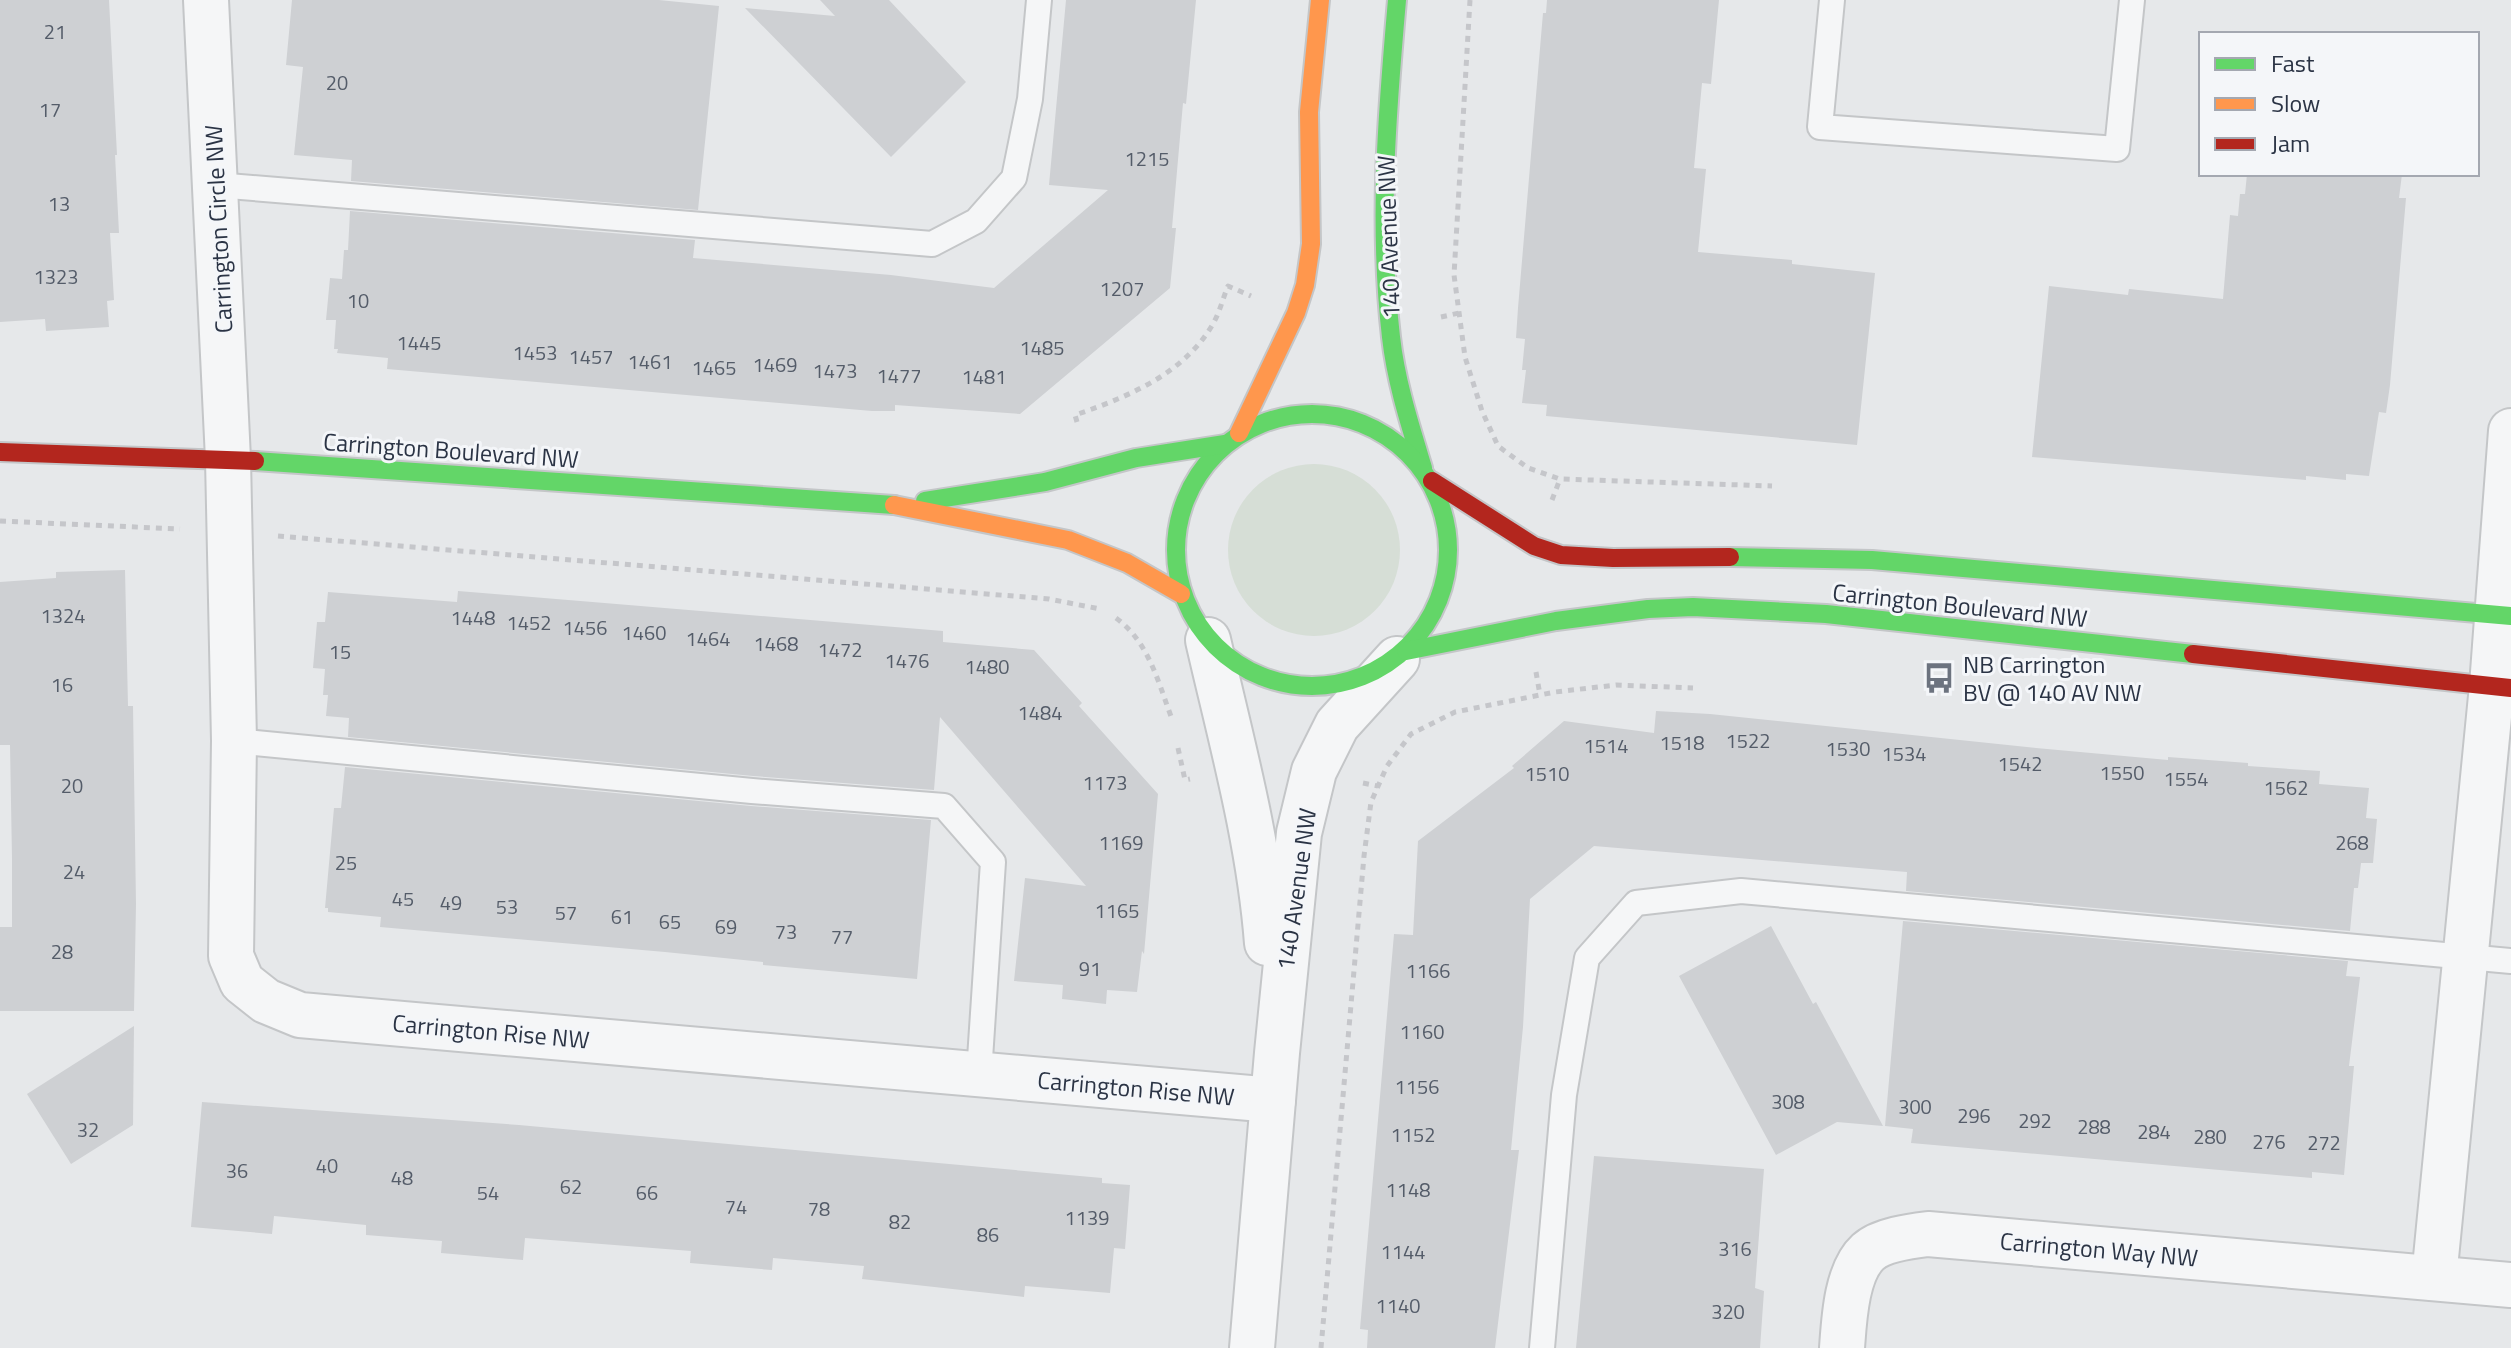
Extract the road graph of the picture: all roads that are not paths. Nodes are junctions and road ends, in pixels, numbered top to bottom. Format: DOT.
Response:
graph roads {
  1 [pos="206,0"];
  2 [pos="1039,0"];
  3 [pos="1320,0"];
  4 [pos="1397,0"];
  5 [pos="1832,0"];
  6 [pos="2132,0"];
  7 [pos="216,185"];
  8 [pos="2511,431"];
  9 [pos="1232,439"];
  10 [pos="0,452"];
  11 [pos="228,459"];
  12 [pos="1428,476"];
  13 [pos="899,505"];
  14 [pos="1181,594"];
  15 [pos="2504,615"];
  16 [pos="1208,640"];
  17 [pos="1401,655"];
  18 [pos="2502,687"];
  19 [pos="234,741"];
  20 [pos="2465,957"];
  21 [pos="2511,961"];
  22 [pos="1277,1053"];
  23 [pos="979,1074"];
  24 [pos="1273,1100"];
  25 [pos="2434,1278"];
  26 [pos="2511,1285"];
  27 [pos="1252,1348"];
  28 [pos="1542,1348"];
  29 [pos="1842,1348"];
  1 -- 7 [label="street, Carrington Circle NW"];
  2 -- 7 [label="lane"];
  3 -- 9 [label="street, 140 Avenue NW"];
  4 -- 12 [label="street, 140 Avenue NW"];
  5 -- 6 [label="lane"];
  7 -- 11 [label="street, Carrington Circle NW"];
  8 -- 15 [label="street"];
  9 -- 12 [label="street, 140 Avenue NW"];
  9 -- 13 [label="street, Carrington Boulevard NW"];
  9 -- 14 [label="street, 140 Avenue NW"];
  10 -- 11 [label="street, Carrington Boulevard NW"];
  11 -- 13 [label="street, Carrington Boulevard NW"];
  11 -- 19 [label="street, Carrington Rise NW"];
  12 -- 15 [label="street, Carrington Boulevard NW"];
  12 -- 17 [label="street, 140 Avenue NW"];
  13 -- 14 [label="street, Carrington Boulevard NW"];
  14 -- 16 [label="street, 140 Avenue NW"];
  15 -- 18 [label="street"];
  16 -- 17 [label="street, 140 Avenue NW"];
  16 -- 22 [label="street, 140 Avenue NW"];
  17 -- 18 [label="street, Carrington Boulevard NW"];
  17 -- 22 [label="street, 140 Avenue NW"];
  18 -- 20 [label="street"];
  19 -- 23 [label="street, Carrington Rise NW"];
  19 -- 23 [label="lane"];
  20 -- 21 [label="lane"];
  20 -- 25 [label="street"];
  20 -- 28 [label="lane"];
  22 -- 24 [label="street, 140 Avenue NW"];
  23 -- 24 [label="street, Carrington Rise NW"];
  24 -- 27 [label="street, 140 Avenue NW"];
  25 -- 26 [label="street, Carrington Way NW"];
  25 -- 29 [label="street, Carrington Way NW"];
}
